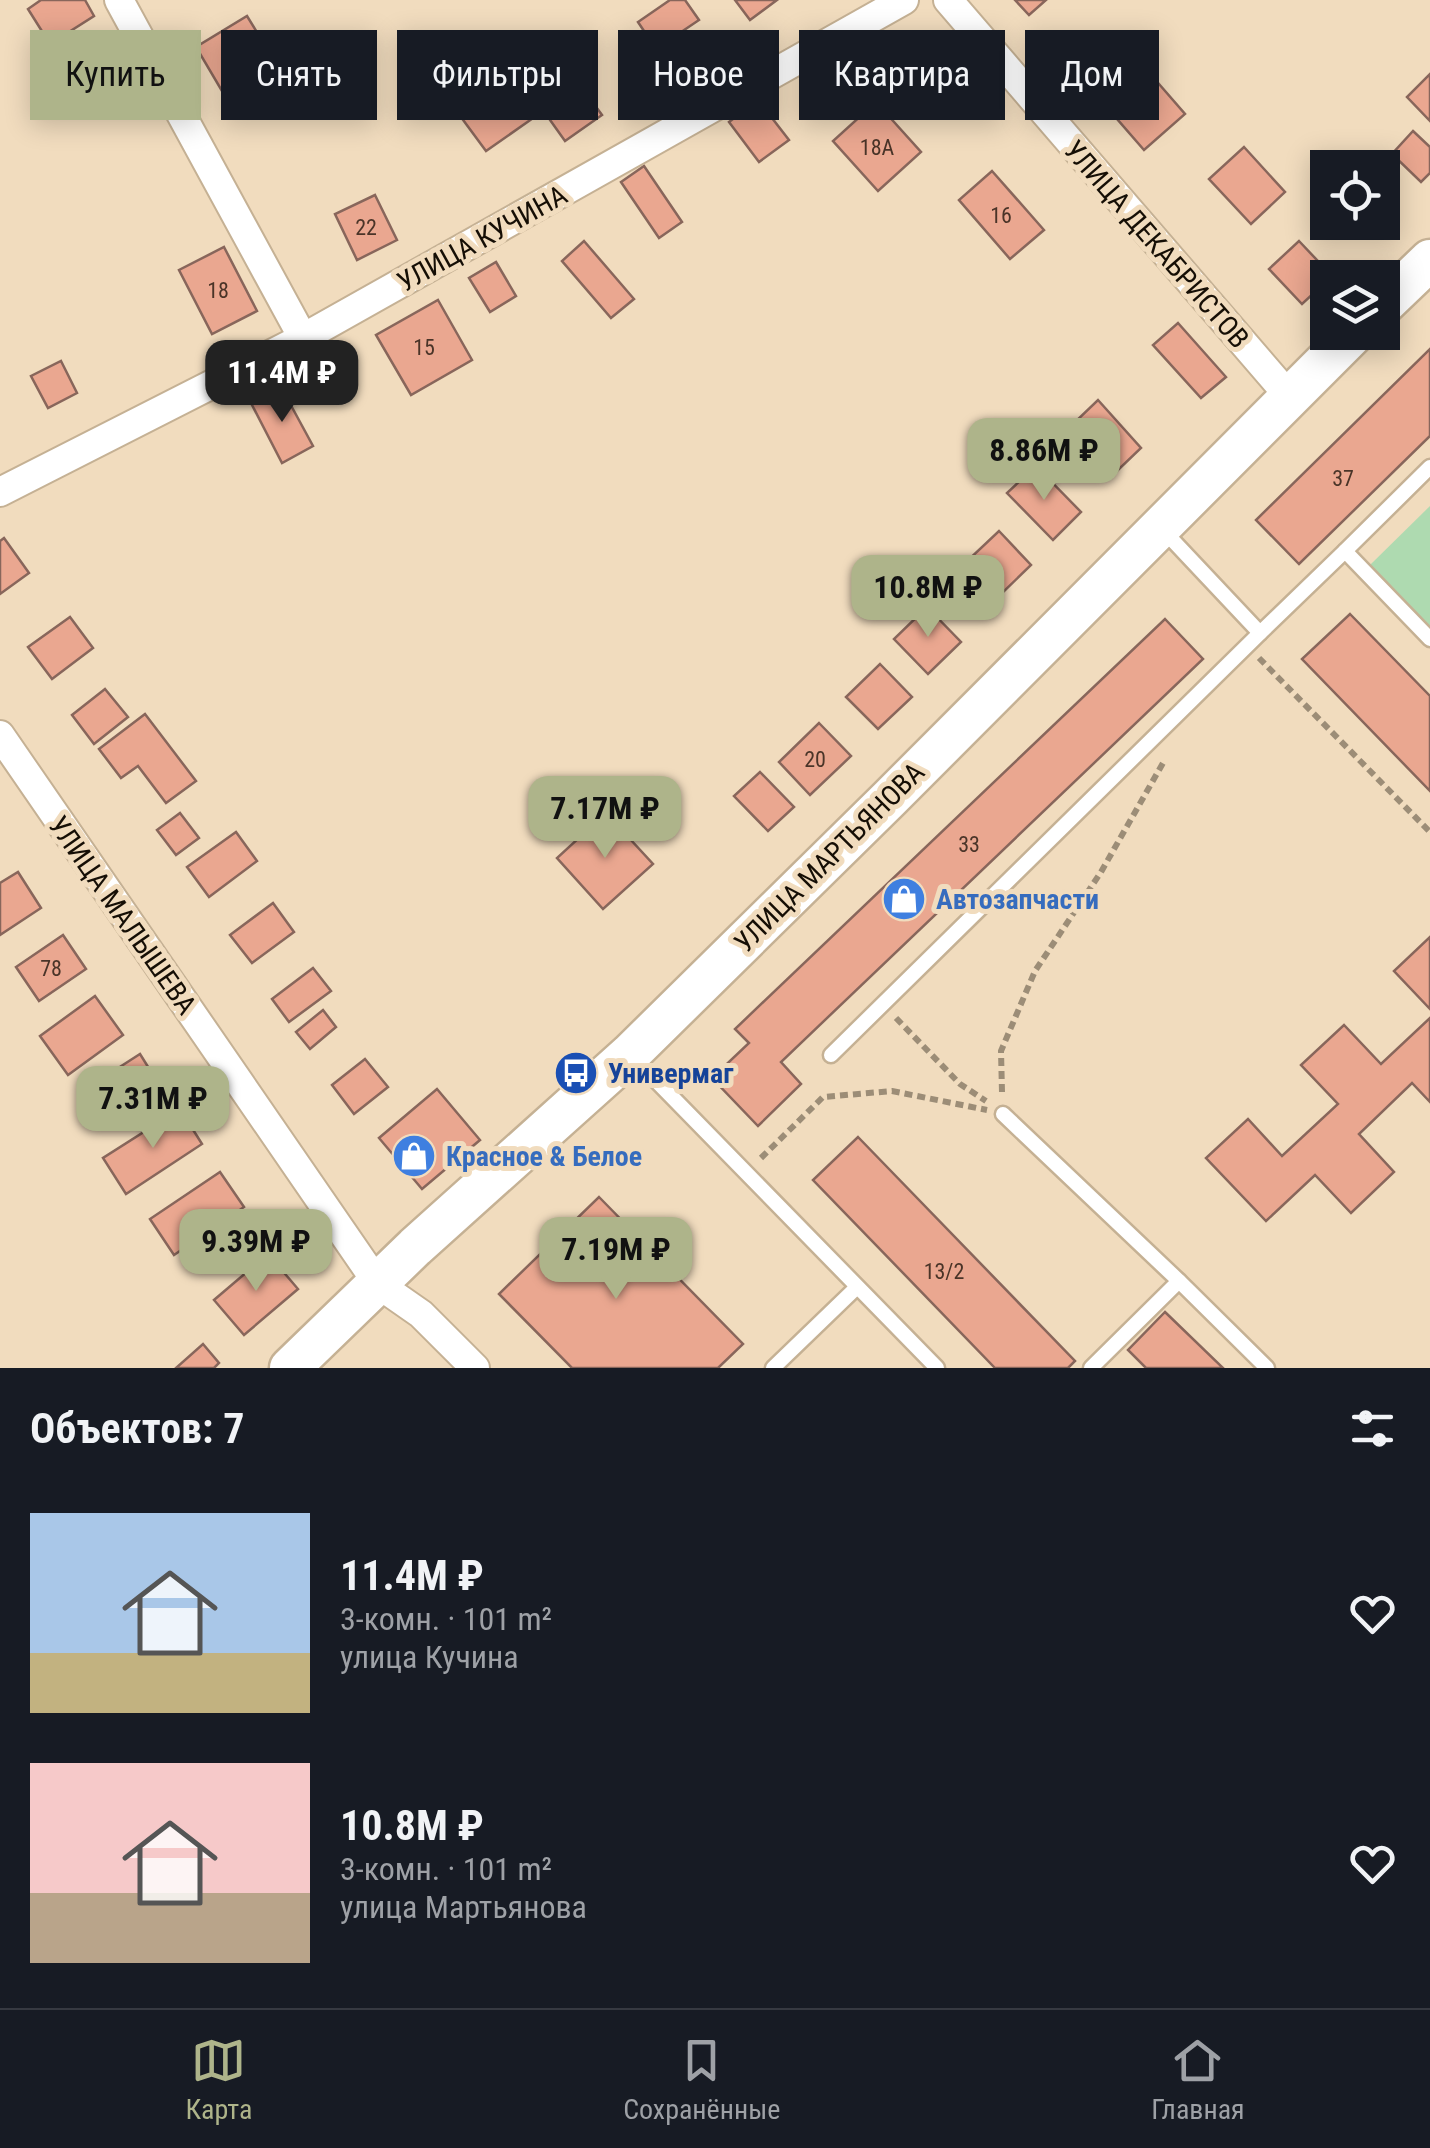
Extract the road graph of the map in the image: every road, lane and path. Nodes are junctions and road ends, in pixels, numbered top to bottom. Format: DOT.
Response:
graph roads {
  1 [pos="118,0"];
  2 [pos="904,0"];
  3 [pos="948,0"];
  4 [pos="1430,260"];
  5 [pos="1400,289"];
  6 [pos="304,338"];
  7 [pos="1336,350"];
  8 [pos="1289,396"];
  9 [pos="1430,467"];
  10 [pos="0,492"];
  11 [pos="1159,526"];
  12 [pos="1346,551"];
  13 [pos="1260,633"];
  14 [pos="1430,639"];
  15 [pos="1247,646"];
  16 [pos="0,736"];
  17 [pos="1170,749"];
  18 [pos="1430,832"];
  19 [pos="882,1004"];
  20 [pos="630,1054"];
  21 [pos="831,1055"];
  22 [pos="1003,1114"];
  23 [pos="745,1173"];
  24 [pos="1179,1282"];
  25 [pos="378,1284"];
  26 [pos="857,1287"];
  27 [pos="290,1368"];
  28 [pos="475,1368"];
  29 [pos="773,1368"];
  30 [pos="937,1368"];
  31 [pos="1091,1368"];
  32 [pos="1267,1368"];
  1 -- 6 [label="street"];
  2 -- 6 [label="street, УЛИЦА КУЧИНА"];
  3 -- 8 [label="street, УЛИЦА ДЕКАБРИСТОВ"];
  4 -- 5 [label="main road"];
  6 -- 10 [label="street, УЛИЦА КУЧИНА"];
  7 -- 8 [label="main road, УЛИЦА МАРТЬЯНОВА"];
  8 -- 11 [label="main road, УЛИЦА МАРТЬЯНОВА"];
  9 -- 12 [label="lane"];
  11 -- 13 [label="lane"];
  11 -- 20 [label="main road, УЛИЦА МАРТЬЯНОВА"];
  12 -- 13 [label="lane"];
  12 -- 14 [label="lane"];
  13 -- 15 [label="lane"];
  15 -- 18 [label="path"];
  15 -- 19 [label="lane"];
  16 -- 25 [label="street, УЛИЦА МАЛЫШЕВА"];
  17 -- 22 [label="path"];
  19 -- 21 [label="lane"];
  19 -- 22 [label="path"];
  20 -- 23 [label="lane"];
  20 -- 25 [label="main road, УЛИЦА МАРТЬЯНОВА"];
  22 -- 23 [label="path"];
  22 -- 24 [label="lane"];
  23 -- 26 [label="lane"];
  24 -- 31 [label="lane"];
  24 -- 32 [label="lane"];
  25 -- 27 [label="main road, УЛИЦА МАРТЬЯНОВА"];
  25 -- 28 [label="street, УЛИЦА МАЛЫШЕВА"];
  26 -- 29 [label="lane"];
  26 -- 30 [label="lane"];
}
